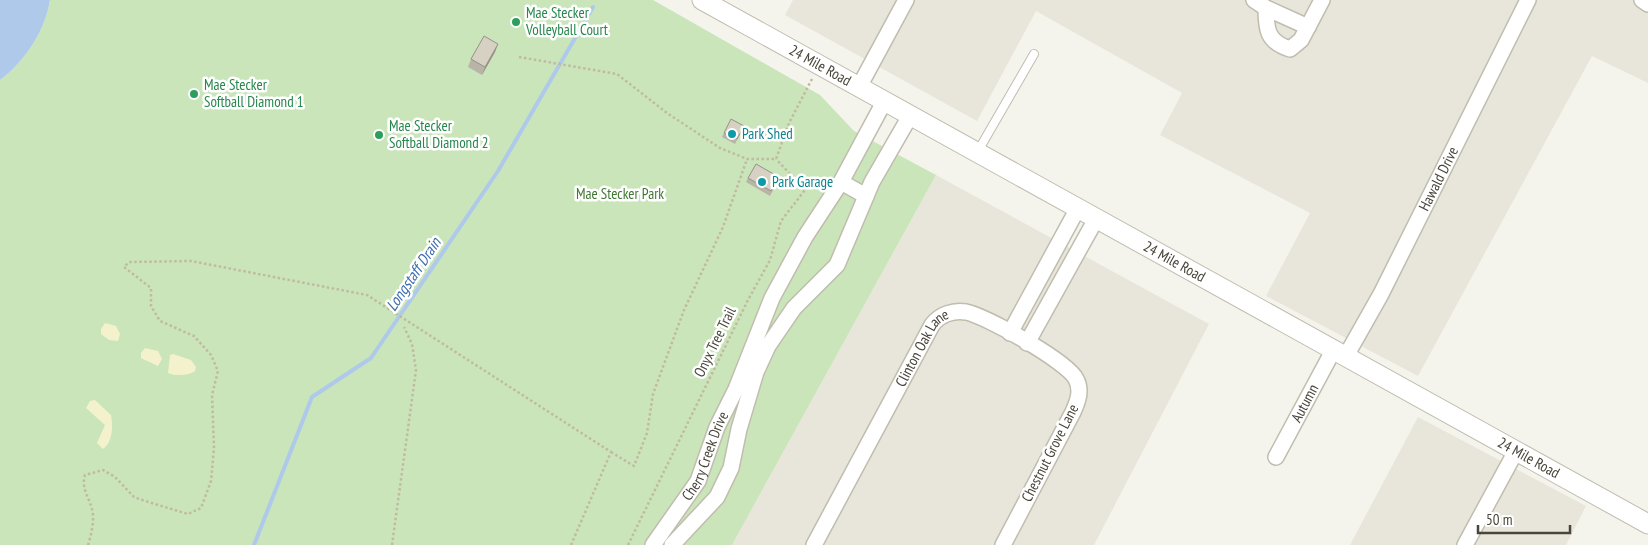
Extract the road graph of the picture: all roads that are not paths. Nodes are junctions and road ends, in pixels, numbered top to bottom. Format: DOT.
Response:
graph roads {
  1 [pos="702,0"];
  2 [pos="906,0"];
  3 [pos="1322,0"];
  4 [pos="1528,0"];
  5 [pos="1642,0"];
  6 [pos="1260,4"];
  7 [pos="1648,4"];
  8 [pos="1308,27"];
  9 [pos="1034,54"];
  10 [pos="858,88"];
  11 [pos="884,102"];
  12 [pos="910,116"];
  13 [pos="977,153"];
  14 [pos="841,182"];
  15 [pos="866,196"];
  16 [pos="1078,208"];
  17 [pos="1096,218"];
  18 [pos="1010,333"];
  19 [pos="1027,342"];
  20 [pos="1340,353"];
  21 [pos="753,364"];
  22 [pos="1516,451"];
  23 [pos="1276,456"];
  24 [pos="1648,524"];
  25 [pos="654,545"];
  26 [pos="672,545"];
  27 [pos="814,545"];
  28 [pos="1003,545"];
  29 [pos="1465,545"];
  1 -- 10 [label="street, 24 Mile Road"];
  2 -- 10 [label="street"];
  3 -- 8 [label="street"];
  4 -- 20 [label="street, Hawald Drive"];
  5 -- 7 [label="street"];
  6 -- 8 [label="street"];
  6 -- 8 [label="street"];
  9 -- 13 [label="lane"];
  10 -- 11 [label="street, 24 Mile Road"];
  11 -- 12 [label="street, 24 Mile Road"];
  11 -- 14 [label="street, Cherry Creek Drive"];
  12 -- 13 [label="street, 24 Mile Road"];
  12 -- 15 [label="street, Cherry Creek Drive"];
  13 -- 16 [label="street, 24 Mile Road"];
  14 -- 15 [label="street"];
  14 -- 21 [label="street, Cherry Creek Drive"];
  15 -- 21 [label="street, Cherry Creek Drive"];
  16 -- 17 [label="street, 24 Mile Road"];
  16 -- 18 [label="street"];
  17 -- 19 [label="street"];
  17 -- 20 [label="street, 24 Mile Road"];
  18 -- 19 [label="street, Chestnut Grove Lane"];
  18 -- 27 [label="street, Clinton Oak Lane"];
  19 -- 28 [label="street, Chestnut Grove Lane"];
  20 -- 22 [label="street, 24 Mile Road"];
  20 -- 23 [label="street, Autumn"];
  21 -- 25 [label="street, Cherry Creek Drive"];
  21 -- 26 [label="street, Cherry Creek Drive"];
  22 -- 24 [label="street, 24 Mile Road"];
  22 -- 29 [label="street"];
}
